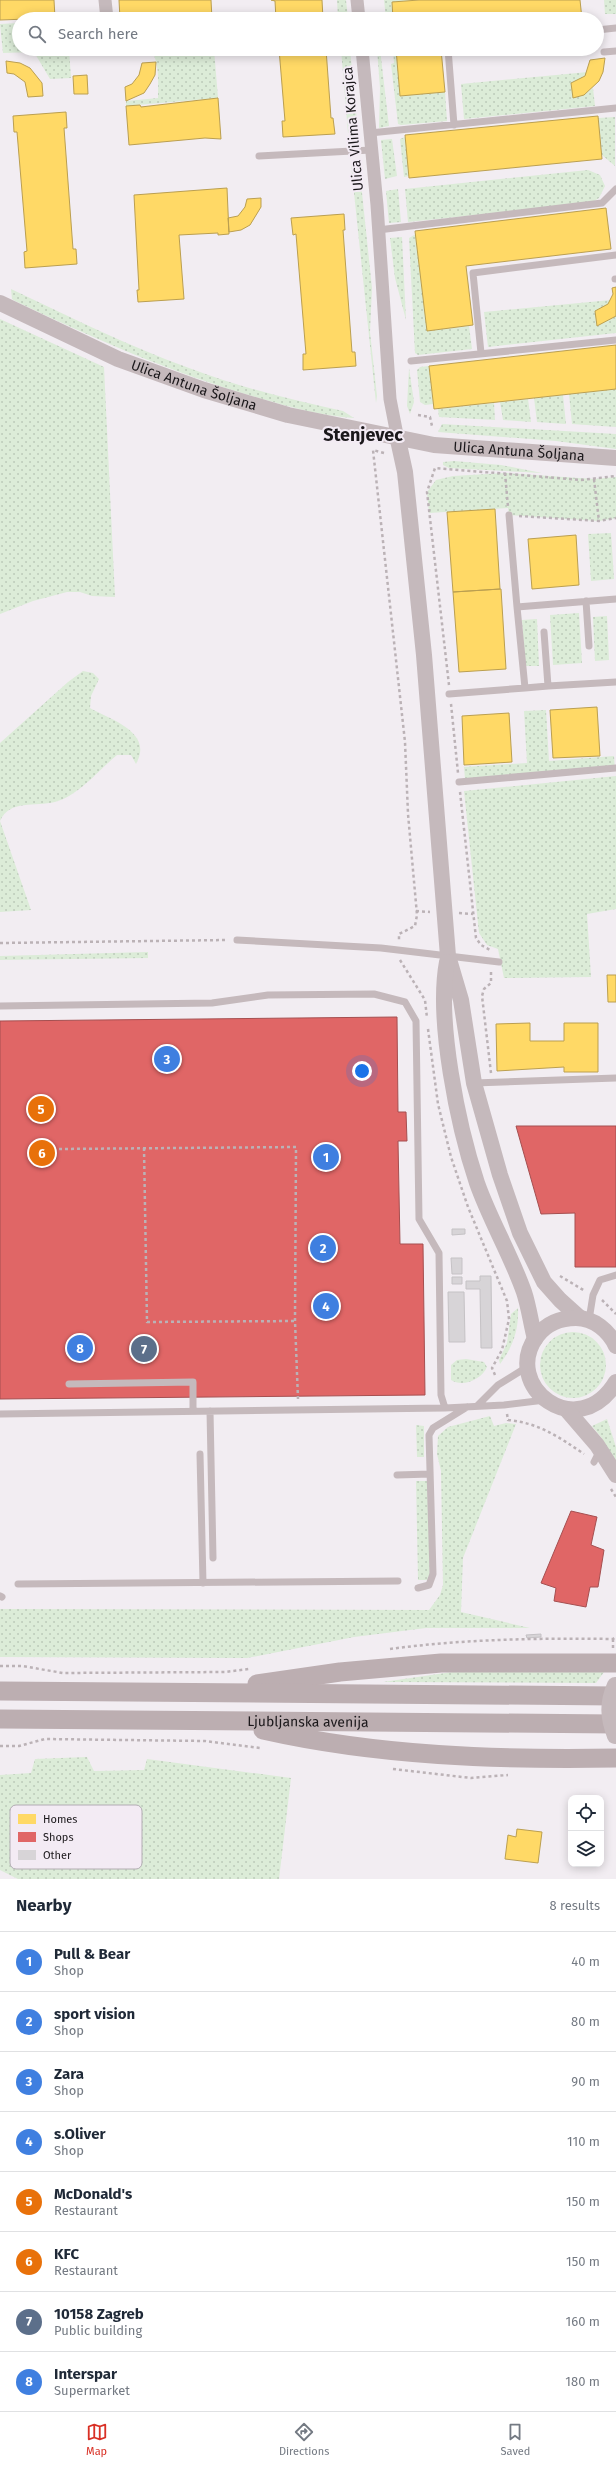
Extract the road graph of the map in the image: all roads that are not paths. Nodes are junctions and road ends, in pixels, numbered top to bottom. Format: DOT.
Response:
graph roads {
  1 [pos="105,0"];
  2 [pos="357,0"];
  3 [pos="106,12"];
  4 [pos="358,12"];
  5 [pos="616,28"];
  6 [pos="604,29"];
  7 [pos="616,51"];
  8 [pos="604,52"];
  9 [pos="363,56"];
  10 [pos="449,56"];
  11 [pos="616,108"];
  12 [pos="454,125"];
  13 [pos="370,133"];
  14 [pos="371,150"];
  15 [pos="259,156"];
  16 [pos="616,189"];
  17 [pos="378,230"];
  18 [pos="616,255"];
  19 [pos="0,303"];
  20 [pos="616,340"];
  21 [pos="481,353"];
  22 [pos="411,361"];
  23 [pos="398,440"];
  24 [pos="616,458"];
  25 [pos="509,515"];
  26 [pos="616,599"];
  27 [pos="586,602"];
  28 [pos="517,607"];
  29 [pos="544,632"];
  30 [pos="589,646"];
  31 [pos="616,682"];
  32 [pos="548,686"];
  33 [pos="525,688"];
  34 [pos="450,694"];
  35 [pos="616,768"];
  36 [pos="460,782"];
  37 [pos="237,940"];
  38 [pos="448,956"];
  39 [pos="499,962"];
  40 [pos="0,1006"];
  41 [pos="616,1078"];
  42 [pos="474,1083"];
  43 [pos="616,1275"];
  44 [pos="585,1319"];
  45 [pos="535,1339"];
  46 [pos="615,1341"];
  47 [pos="528,1366"];
  48 [pos="616,1382"];
  49 [pos="69,1384"];
  50 [pos="546,1400"];
  51 [pos="477,1406"];
  52 [pos="467,1407"];
  53 [pos="445,1408"];
  54 [pos="566,1409"];
  55 [pos="193,1411"];
  56 [pos="210,1411"];
  57 [pos="0,1414"];
  58 [pos="200,1454"];
  59 [pos="430,1474"];
  60 [pos="397,1475"];
  61 [pos="614,1482"];
  62 [pos="213,1558"];
  63 [pos="398,1581"];
  64 [pos="203,1583"];
  65 [pos="18,1584"];
  66 [pos="418,1588"];
  67 [pos="616,1663"];
  68 [pos="616,1688"];
  69 [pos="0,1692"];
  70 [pos="178,1693"];
  71 [pos="0,1719"];
  72 [pos="224,1721"];
  73 [pos="616,1733"];
  74 [pos="616,1758"];
  1 -- 3 [label="street"];
  2 -- 4 [label="street"];
  5 -- 6 [label="lane"];
  7 -- 8 [label="lane"];
  9 -- 13 [label="street, Ulica Vilima Korajca"];
  10 -- 12 [label="lane"];
  11 -- 12 [label="lane"];
  12 -- 13 [label="lane"];
  13 -- 14 [label="street, Ulica Vilima Korajca"];
  14 -- 15 [label="lane"];
  14 -- 17 [label="street, Ulica Vilima Korajca"];
  16 -- 17 [label="lane"];
  17 -- 23 [label="street"];
  18 -- 21 [label="lane"];
  19 -- 23 [label="street, Ulica Antuna Šoljana"];
  20 -- 21 [label="lane"];
  21 -- 22 [label="lane"];
  23 -- 24 [label="street, Ulica Antuna Šoljana"];
  23 -- 38 [label="street"];
  25 -- 28 [label="lane"];
  26 -- 27 [label="lane"];
  27 -- 28 [label="lane"];
  27 -- 30 [label="lane"];
  28 -- 33 [label="lane"];
  29 -- 32 [label="lane"];
  31 -- 32 [label="lane"];
  32 -- 33 [label="lane"];
  33 -- 34 [label="lane"];
  35 -- 36 [label="lane"];
  37 -- 38 [label="lane"];
  38 -- 39 [label="lane"];
  38 -- 42 [label="street"];
  38 -- 45 [label="street"];
  40 -- 53 [label="lane"];
  41 -- 42 [label="lane"];
  42 -- 44 [label="street"];
  43 -- 44 [label="lane"];
  44 -- 45 [label="street"];
  44 -- 46 [label="street"];
  45 -- 47 [label="street"];
  47 -- 50 [label="street"];
  47 -- 51 [label="lane"];
  48 -- 54 [label="street"];
  49 -- 55 [label="lane"];
  50 -- 51 [label="lane"];
  50 -- 54 [label="street"];
  51 -- 52 [label="lane"];
  52 -- 53 [label="lane"];
  52 -- 59 [label="lane"];
  53 -- 56 [label="lane"];
  54 -- 61 [label="street"];
  55 -- 56 [label="lane"];
  55 -- 57 [label="lane"];
  56 -- 62 [label="lane"];
  58 -- 64 [label="lane"];
  59 -- 60 [label="lane"];
  59 -- 66 [label="lane"];
  63 -- 64 [label="lane"];
  64 -- 65 [label="lane"];
  67 -- 70 [label="main road"];
  68 -- 70 [label="main road, Ljubljanska avenija"];
  68 -- 73 [label="street, bridge"];
  69 -- 70 [label="main road, Ljubljanska avenija"];
  71 -- 72 [label="main road, Ljubljanska avenija"];
  72 -- 73 [label="main road, Ljubljanska avenija"];
  72 -- 74 [label="main road"];
}
